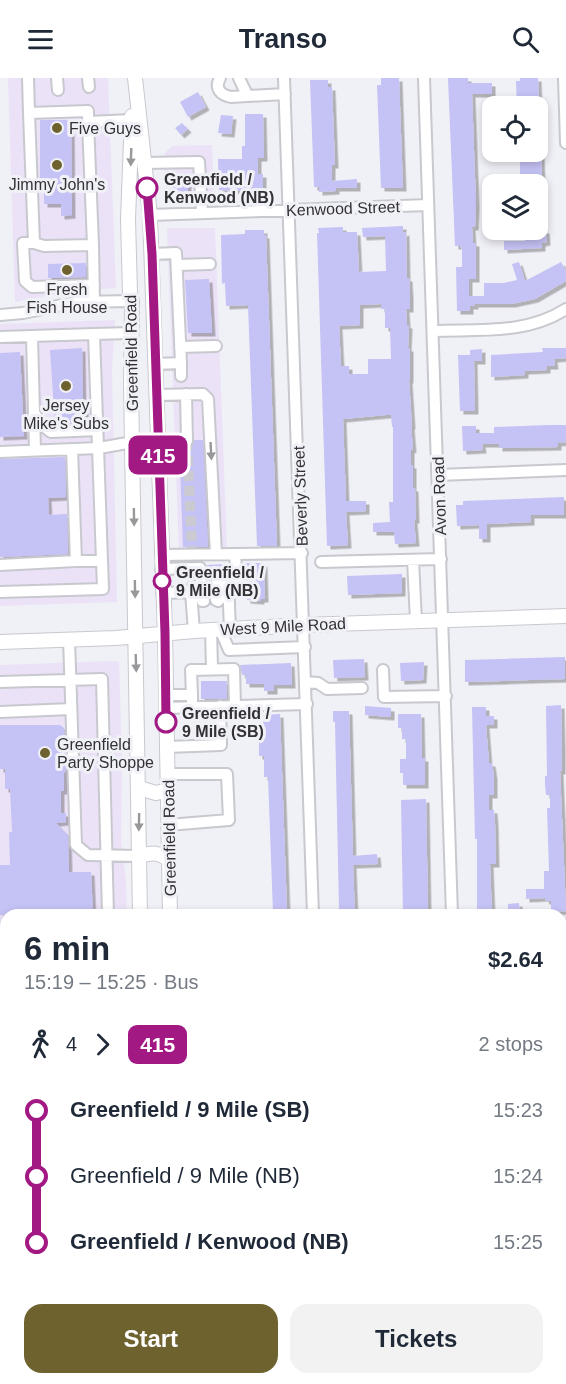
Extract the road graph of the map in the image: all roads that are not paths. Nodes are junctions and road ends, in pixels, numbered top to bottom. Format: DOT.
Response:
graph roads {
  1 [pos="28,78"];
  2 [pos="57,78"];
  3 [pos="134,78"];
  4 [pos="220,78"];
  5 [pos="239,78"];
  6 [pos="285,78"];
  7 [pos="424,78"];
  8 [pos="564,78"];
  9 [pos="58,90"];
  10 [pos="285,94"];
  11 [pos="248,95"];
  12 [pos="29,113"];
  13 [pos="132,120"];
  14 [pos="88,122"];
  15 [pos="566,143"];
  16 [pos="144,163"];
  17 [pos="428,205"];
  18 [pos="290,210"];
  19 [pos="202,213"];
  20 [pos="150,215"];
  21 [pos="34,243"];
  22 [pos="93,245"];
  23 [pos="152,254"];
  24 [pos="210,264"];
  25 [pos="177,265"];
  26 [pos="94,285"];
  27 [pos="132,301"];
  28 [pos="94,302"];
  29 [pos="566,309"];
  30 [pos="0,315"];
  31 [pos="433,331"];
  32 [pos="130,333"];
  33 [pos="94,334"];
  34 [pos="0,337"];
  35 [pos="32,337"];
  36 [pos="216,346"];
  37 [pos="180,347"];
  38 [pos="181,363"];
  39 [pos="155,364"];
  40 [pos="181,376"];
  41 [pos="131,385"];
  42 [pos="156,393"];
  43 [pos="186,394"];
  44 [pos="34,414"];
  45 [pos="98,430"];
  46 [pos="187,441"];
  47 [pos="133,442"];
  48 [pos="99,448"];
  49 [pos="72,449"];
  50 [pos="35,450"];
  51 [pos="0,452"];
  52 [pos="132,457"];
  53 [pos="158,459"];
  54 [pos="566,471"];
  55 [pos="438,475"];
  56 [pos="302,553"];
  57 [pos="216,554"];
  58 [pos="235,554"];
  59 [pos="441,559"];
  60 [pos="413,560"];
  61 [pos="76,561"];
  62 [pos="102,561"];
  63 [pos="161,562"];
  64 [pos="321,562"];
  65 [pos="0,565"];
  66 [pos="200,587"];
  67 [pos="228,591"];
  68 [pos="0,592"];
  69 [pos="162,593"];
  70 [pos="566,616"];
  71 [pos="444,620"];
  72 [pos="416,621"];
  73 [pos="304,625"];
  74 [pos="220,629"];
  75 [pos="194,631"];
  76 [pos="165,633"];
  77 [pos="135,636"];
  78 [pos="69,639"];
  79 [pos="0,642"];
  80 [pos="305,647"];
  81 [pos="212,669"];
  82 [pos="383,670"];
  83 [pos="70,680"];
  84 [pos="0,682"];
  85 [pos="306,682"];
  86 [pos="362,688"];
  87 [pos="192,695"];
  88 [pos="446,696"];
  89 [pos="166,701"];
  90 [pos="307,704"];
  91 [pos="220,706"];
  92 [pos="235,706"];
  93 [pos="192,707"];
  94 [pos="71,709"];
  95 [pos="0,712"];
  96 [pos="166,747"];
  97 [pos="168,774"];
  98 [pos="139,788"];
  99 [pos="169,790"];
  100 [pos="168,825"];
  101 [pos="106,855"];
  102 [pos="139,856"];
  103 [pos="169,861"];
  104 [pos="108,909"];
  105 [pos="140,909"];
  106 [pos="170,909"];
  107 [pos="313,909"];
  108 [pos="452,909"];
  1 -- 12 [label="street"];
  2 -- 9 [label="street"];
  3 -- 13 [label="main road, Greenfield Road"];
  3 -- 16 [label="main road, Greenfield Road"];
  4 -- 11 [label="street"];
  5 -- 11 [label="street"];
  6 -- 10 [label="street, Beverly Street"];
  7 -- 17 [label="street, Avon Road"];
  8 -- 15 [label="street"];
  10 -- 11 [label="street"];
  10 -- 18 [label="street, Beverly Street"];
  12 -- 14 [label="street"];
  12 -- 21 [label="street"];
  13 -- 14 [label="street"];
  13 -- 27 [label="main road, Greenfield Road, one-way"];
  14 -- 22 [label="street"];
  16 -- 19 [label="street"];
  16 -- 20 [label="main road, Greenfield Road"];
  17 -- 18 [label="street, Kenwood Street"];
  17 -- 31 [label="street, Avon Road"];
  18 -- 19 [label="street, Kenwood Street"];
  18 -- 56 [label="street, Beverly Street"];
  19 -- 20 [label="street, Kenwood Street"];
  20 -- 23 [label="main road, Greenfield Road"];
  21 -- 22 [label="street"];
  21 -- 26 [label="street"];
  22 -- 26 [label="street"];
  23 -- 25 [label="street"];
  23 -- 39 [label="main road, Greenfield Road"];
  24 -- 25 [label="street"];
  25 -- 37 [label="street"];
  26 -- 28 [label="street"];
  27 -- 28 [label="street"];
  27 -- 32 [label="main road, Greenfield Road"];
  28 -- 30 [label="street"];
  29 -- 31 [label="street"];
  31 -- 55 [label="street, Avon Road"];
  32 -- 33 [label="street"];
  32 -- 41 [label="main road, Greenfield Road"];
  33 -- 35 [label="street"];
  33 -- 45 [label="street"];
  34 -- 35 [label="street"];
  35 -- 44 [label="street"];
  36 -- 37 [label="street"];
  37 -- 38 [label="street"];
  38 -- 39 [label="street"];
  38 -- 40 [label="street"];
  39 -- 42 [label="main road, Greenfield Road"];
  41 -- 42 [label="main road"];
  41 -- 47 [label="main road, Greenfield Road"];
  42 -- 43 [label="street"];
  42 -- 53 [label="main road, Greenfield Road"];
  43 -- 46 [label="street"];
  43 -- 57 [label="street, one-way"];
  44 -- 45 [label="street"];
  44 -- 50 [label="street"];
  45 -- 48 [label="street"];
  47 -- 48 [label="street"];
  47 -- 52 [label="main road, Greenfield Road"];
  48 -- 49 [label="street"];
  48 -- 62 [label="street"];
  49 -- 50 [label="street"];
  49 -- 61 [label="street"];
  50 -- 51 [label="street"];
  52 -- 53 [label="main road"];
  52 -- 77 [label="main road, Greenfield Road, one-way"];
  53 -- 63 [label="main road, Greenfield Road"];
  54 -- 55 [label="street"];
  55 -- 59 [label="street, Avon Road"];
  56 -- 58 [label="street"];
  56 -- 73 [label="street, Beverly Street"];
  57 -- 58 [label="street"];
  57 -- 63 [label="street"];
  58 -- 67 [label="street"];
  59 -- 60 [label="street"];
  59 -- 71 [label="street, Avon Road"];
  60 -- 64 [label="street"];
  60 -- 72 [label="street"];
  61 -- 62 [label="street"];
  61 -- 65 [label="street"];
  62 -- 68 [label="street"];
  63 -- 66 [label="street"];
  63 -- 69 [label="main road, Greenfield Road"];
  66 -- 67 [label="street"];
  66 -- 69 [label="street"];
  66 -- 75 [label="street"];
  67 -- 74 [label="street"];
  69 -- 76 [label="main road, Greenfield Road"];
  70 -- 71 [label="main road, West 9 Mile Road"];
  71 -- 72 [label="main road, West 9 Mile Road"];
  71 -- 88 [label="street, Avon Road"];
  72 -- 73 [label="main road, West 9 Mile Road"];
  73 -- 74 [label="main road, West 9 Mile Road"];
  73 -- 80 [label="street, Beverly Street"];
  74 -- 75 [label="main road, West 9 Mile Road"];
  74 -- 80 [label="street"];
  74 -- 81 [label="street"];
  75 -- 76 [label="main road, West 9 Mile Road"];
  76 -- 77 [label="main road, West 9 Mile Road"];
  76 -- 89 [label="main road, Greenfield Road"];
  77 -- 78 [label="main road, West 9 Mile Road"];
  77 -- 98 [label="main road, Greenfield Road, one-way"];
  78 -- 79 [label="main road, West 9 Mile Road"];
  78 -- 83 [label="street"];
  80 -- 85 [label="street, Beverly Street"];
  81 -- 87 [label="street"];
  81 -- 92 [label="street"];
  82 -- 88 [label="street"];
  83 -- 84 [label="street"];
  83 -- 94 [label="street"];
  83 -- 101 [label="street"];
  85 -- 86 [label="street"];
  85 -- 90 [label="street, Beverly Street"];
  87 -- 89 [label="street"];
  87 -- 93 [label="street"];
  88 -- 108 [label="street, Avon Road"];
  89 -- 93 [label="street"];
  89 -- 96 [label="main road, Greenfield Road"];
  90 -- 92 [label="street"];
  90 -- 107 [label="street, Beverly Street"];
  91 -- 92 [label="street"];
  91 -- 93 [label="street"];
  91 -- 96 [label="street"];
  94 -- 95 [label="street"];
  94 -- 101 [label="street"];
  96 -- 97 [label="main road, Greenfield Road"];
  97 -- 99 [label="main road, Greenfield Road"];
  97 -- 100 [label="street"];
  98 -- 99 [label="main road"];
  98 -- 102 [label="main road, Greenfield Road, one-way"];
  99 -- 100 [label="main road, Greenfield Road"];
  100 -- 103 [label="main road, Greenfield Road"];
  101 -- 102 [label="street"];
  101 -- 104 [label="street"];
  102 -- 103 [label="main road"];
  102 -- 105 [label="main road, Greenfield Road"];
  103 -- 106 [label="main road, Greenfield Road"];
}
